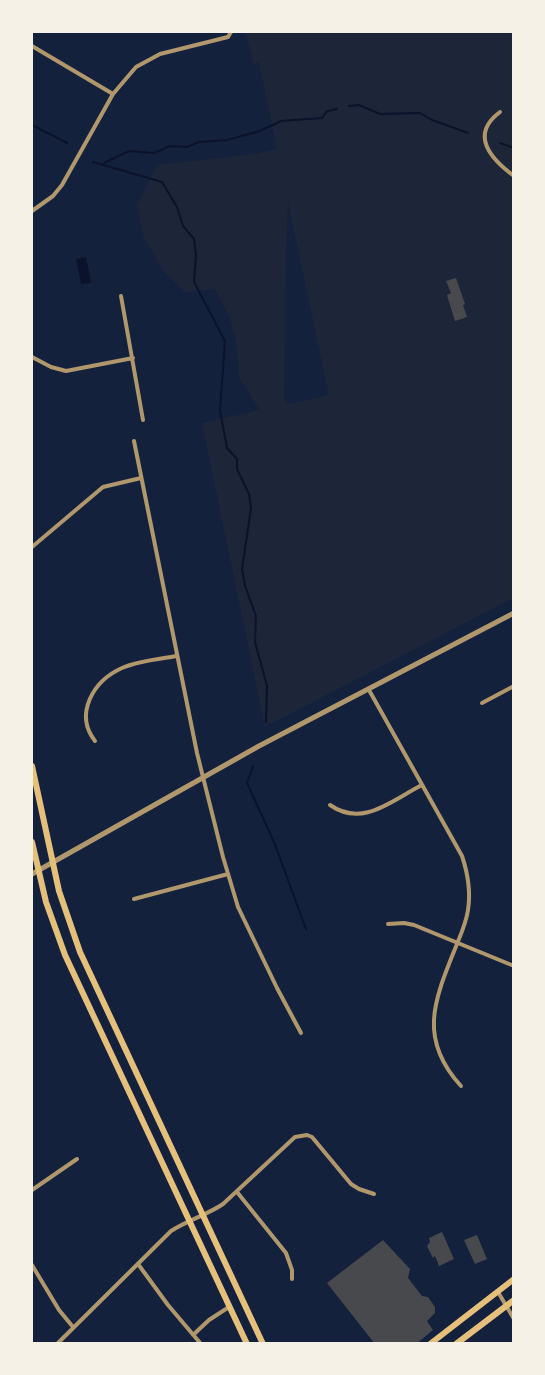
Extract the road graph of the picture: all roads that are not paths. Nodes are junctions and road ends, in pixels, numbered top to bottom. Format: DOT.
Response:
graph roads {
  1 [pos="231,32"];
  2 [pos="32,46"];
  3 [pos="113,94"];
  4 [pos="500,111"];
  5 [pos="513,176"];
  6 [pos="32,211"];
  7 [pos="121,296"];
  8 [pos="32,357"];
  9 [pos="133,358"];
  10 [pos="144,420"];
  11 [pos="134,441"];
  12 [pos="141,478"];
  13 [pos="32,547"];
  14 [pos="513,614"];
  15 [pos="177,656"];
  16 [pos="513,686"];
  17 [pos="369,690"];
  18 [pos="482,703"];
  19 [pos="95,741"];
  20 [pos="32,766"];
  21 [pos="203,778"];
  22 [pos="422,785"];
  23 [pos="330,805"];
  24 [pos="32,842"];
  25 [pos="52,863"];
  26 [pos="34,872"];
  27 [pos="228,874"];
  28 [pos="134,899"];
  29 [pos="388,924"];
  30 [pos="457,942"];
  31 [pos="513,966"];
  32 [pos="301,1033"];
  33 [pos="462,1086"];
  34 [pos="76,1159"];
  35 [pos="32,1190"];
  36 [pos="237,1192"];
  37 [pos="374,1194"];
  38 [pos="203,1215"];
  39 [pos="188,1221"];
  40 [pos="138,1264"];
  41 [pos="32,1265"];
  42 [pos="292,1279"];
  43 [pos="513,1279"];
  44 [pos="497,1292"];
  45 [pos="513,1300"];
  46 [pos="506,1306"];
  47 [pos="229,1307"];
  48 [pos="513,1319"];
  49 [pos="73,1327"];
  50 [pos="193,1335"];
  51 [pos="57,1344"];
  52 [pos="201,1344"];
  53 [pos="247,1344"];
  54 [pos="263,1344"];
  55 [pos="430,1344"];
  56 [pos="456,1344"];
  1 -- 3 [label="street"];
  2 -- 3 [label="street"];
  3 -- 6 [label="street"];
  4 -- 5 [label="street"];
  7 -- 9 [label="street"];
  8 -- 9 [label="street"];
  9 -- 10 [label="street"];
  11 -- 12 [label="street"];
  12 -- 13 [label="street"];
  12 -- 15 [label="street"];
  14 -- 17 [label="street"];
  15 -- 19 [label="street"];
  15 -- 21 [label="street"];
  16 -- 18 [label="street"];
  17 -- 21 [label="street"];
  17 -- 22 [label="street"];
  20 -- 25 [label="main road"];
  21 -- 25 [label="street"];
  21 -- 27 [label="street"];
  22 -- 23 [label="street"];
  22 -- 30 [label="street"];
  24 -- 26 [label="main road"];
  25 -- 26 [label="street"];
  25 -- 38 [label="main road"];
  26 -- 39 [label="main road"];
  27 -- 28 [label="street"];
  27 -- 32 [label="street"];
  29 -- 30 [label="street"];
  30 -- 31 [label="street"];
  30 -- 33 [label="street"];
  34 -- 35 [label="street"];
  36 -- 37 [label="street"];
  36 -- 38 [label="street"];
  36 -- 42 [label="street"];
  38 -- 39 [label="street"];
  38 -- 54 [label="main road"];
  39 -- 40 [label="street"];
  39 -- 47 [label="main road"];
  40 -- 49 [label="street"];
  40 -- 50 [label="street"];
  41 -- 49 [label="street"];
  43 -- 44 [label="main road"];
  44 -- 46 [label="street"];
  44 -- 55 [label="main road"];
  45 -- 46 [label="main road"];
  46 -- 48 [label="street"];
  46 -- 56 [label="main road"];
  47 -- 50 [label="street"];
  47 -- 53 [label="main road"];
  49 -- 51 [label="street"];
  50 -- 52 [label="street"];
}
